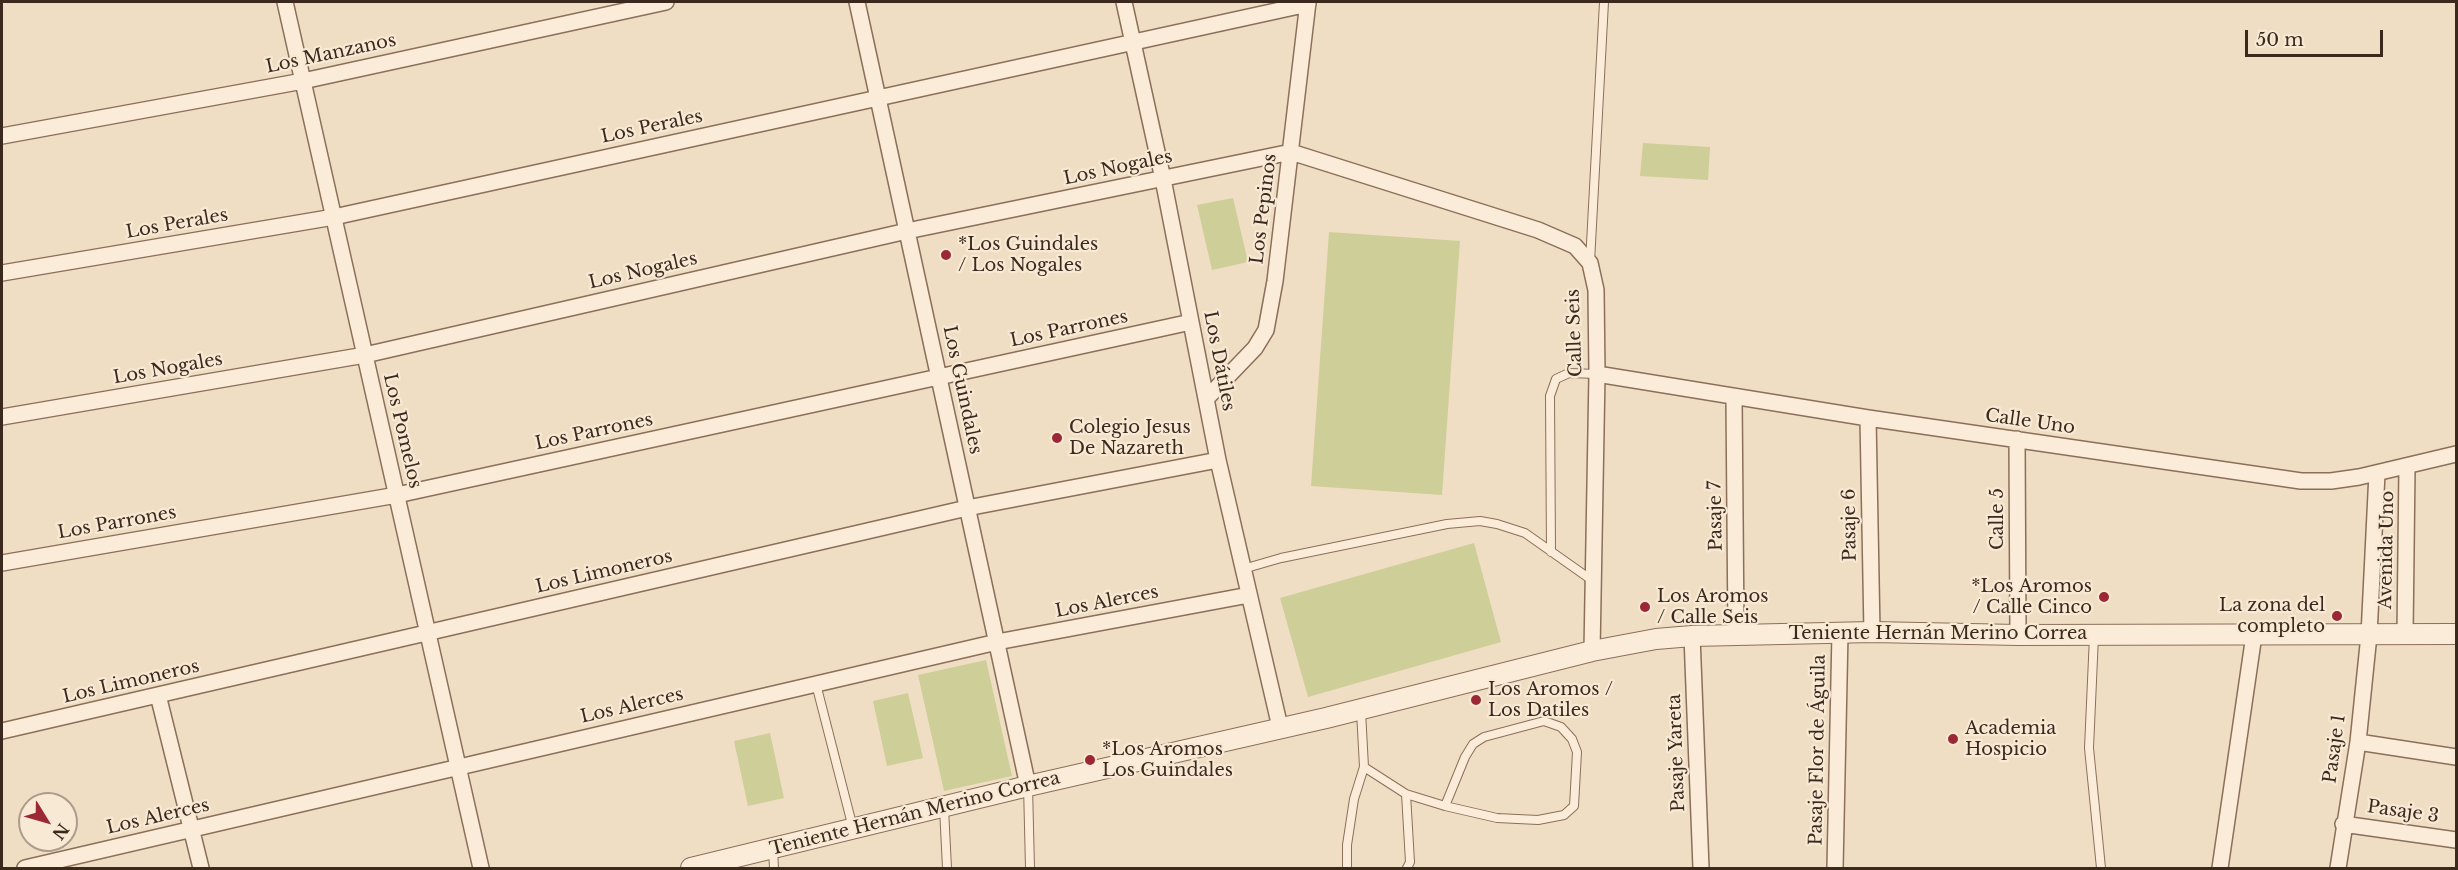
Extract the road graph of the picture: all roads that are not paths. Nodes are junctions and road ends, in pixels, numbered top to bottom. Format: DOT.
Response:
graph roads {
  1 [pos="285,2"];
  2 [pos="666,2"];
  3 [pos="857,2"];
  4 [pos="1124,2"];
  5 [pos="1604,2"];
  6 [pos="1308,3"];
  7 [pos="1133,42"];
  8 [pos="303,81"];
  9 [pos="878,98"];
  10 [pos="2,136"];
  11 [pos="1291,152"];
  12 [pos="1164,178"];
  13 [pos="334,217"];
  14 [pos="907,231"];
  15 [pos="1590,264"];
  16 [pos="2,273"];
  17 [pos="1191,322"];
  18 [pos="365,355"];
  19 [pos="1597,374"];
  20 [pos="939,377"];
  21 [pos="1734,397"];
  22 [pos="1206,399"];
  23 [pos="2,417"];
  24 [pos="1868,418"];
  25 [pos="2017,439"];
  26 [pos="2457,454"];
  27 [pos="1218,460"];
  28 [pos="2407,467"];
  29 [pos="2378,473"];
  30 [pos="397,495"];
  31 [pos="967,508"];
  32 [pos="1551,552"];
  33 [pos="2,563"];
  34 [pos="1243,569"];
  35 [pos="1593,581"];
  36 [pos="1250,595"];
  37 [pos="1872,632"];
  38 [pos="428,633"];
  39 [pos="1840,633"];
  40 [pos="1736,634"];
  41 [pos="2254,634"];
  42 [pos="2405,634"];
  43 [pos="2457,634"];
  44 [pos="2018,635"];
  45 [pos="2094,635"];
  46 [pos="2369,635"];
  47 [pos="1692,636"];
  48 [pos="997,642"];
  49 [pos="1592,651"];
  50 [pos="816,684"];
  51 [pos="158,695"];
  52 [pos="1361,709"];
  53 [pos="1280,727"];
  54 [pos="2,731"];
  55 [pos="2358,742"];
  56 [pos="2457,757"];
  57 [pos="458,767"];
  58 [pos="1364,767"];
  59 [pos="1028,786"];
  60 [pos="1406,794"];
  61 [pos="1445,806"];
  62 [pos="944,807"];
  63 [pos="2343,824"];
  64 [pos="191,830"];
  65 [pos="853,830"];
  66 [pos="2457,840"];
  67 [pos="774,859"];
  68 [pos="732,864"];
  69 [pos="25,868"];
  70 [pos="201,868"];
  71 [pos="481,868"];
  72 [pos="691,868"];
  73 [pos="947,868"];
  74 [pos="1030,868"];
  75 [pos="1347,868"];
  76 [pos="1407,868"];
  77 [pos="1701,868"];
  78 [pos="1835,868"];
  79 [pos="2101,868"];
  80 [pos="2220,868"];
  81 [pos="2338,868"];
  1 -- 8 [label="street, Los Pomelos"];
  2 -- 8 [label="street, Los Manzanos"];
  3 -- 9 [label="street, Los Guindales"];
  4 -- 7 [label="street, Los Dátiles"];
  5 -- 15 [label="lane"];
  6 -- 7 [label="street, Los Perales"];
  6 -- 11 [label="street, Los Pepinos"];
  7 -- 9 [label="street, Los Perales"];
  7 -- 12 [label="street, Los Dátiles"];
  8 -- 10 [label="street, Los Manzanos"];
  8 -- 13 [label="street, Los Pomelos"];
  9 -- 13 [label="street, Los Perales"];
  9 -- 14 [label="street, Los Guindales"];
  11 -- 12 [label="street, Los Nogales"];
  11 -- 15 [label="street, Calle Seis"];
  11 -- 22 [label="street, Los Pepinos"];
  12 -- 14 [label="street, Los Nogales"];
  12 -- 17 [label="street, Los Dátiles"];
  13 -- 16 [label="street, Los Perales"];
  13 -- 18 [label="street, Los Pomelos"];
  14 -- 18 [label="street, Los Nogales"];
  14 -- 20 [label="street, Los Guindales"];
  15 -- 19 [label="street, Calle Seis"];
  17 -- 20 [label="street, Los Parrones"];
  17 -- 22 [label="street, Los Dátiles"];
  18 -- 23 [label="street, Los Nogales"];
  18 -- 30 [label="street, Los Pomelos"];
  19 -- 21 [label="street, Calle Uno"];
  19 -- 32 [label="lane"];
  19 -- 35 [label="street, Calle Seis"];
  20 -- 30 [label="street, Los Parrones"];
  20 -- 31 [label="street, Los Guindales"];
  21 -- 24 [label="street, Calle Uno"];
  21 -- 40 [label="street, Pasaje 7"];
  22 -- 27 [label="street, Los Dátiles"];
  24 -- 25 [label="street, Calle Uno"];
  24 -- 37 [label="street, Pasaje 6"];
  25 -- 29 [label="street, Calle Uno"];
  25 -- 44 [label="street, Calle 5"];
  26 -- 28 [label="street, Calle Uno"];
  27 -- 31 [label="street, Los Limoneros"];
  27 -- 34 [label="street, Los Dátiles"];
  28 -- 29 [label="street, Calle Uno"];
  28 -- 42 [label="street, Avenida Uno"];
  29 -- 46 [label="street, Avenida Uno"];
  30 -- 33 [label="street, Los Parrones"];
  30 -- 38 [label="street, Los Pomelos"];
  31 -- 38 [label="street, Los Limoneros"];
  31 -- 48 [label="street, Los Guindales"];
  32 -- 34 [label="lane"];
  32 -- 35 [label="lane"];
  34 -- 36 [label="street, Los Dátiles"];
  35 -- 49 [label="street, Calle Seis"];
  36 -- 48 [label="street, Los Alerces"];
  36 -- 53 [label="street, Los Dátiles"];
  37 -- 39 [label="street, Teniente Hernán Merino Correa"];
  37 -- 44 [label="street, Teniente Hernán Merino Correa"];
  38 -- 51 [label="street, Los Limoneros"];
  38 -- 57 [label="street, Los Pomelos"];
  39 -- 40 [label="street, Teniente Hernán Merino Correa"];
  39 -- 78 [label="street, Pasaje Flor de Águila"];
  40 -- 47 [label="street, Teniente Hernán Merino Correa"];
  41 -- 45 [label="street, Teniente Hernán Merino Correa"];
  41 -- 46 [label="street, Teniente Hernán Merino Correa"];
  41 -- 80 [label="street"];
  42 -- 43 [label="street, Teniente Hernán Merino Correa"];
  42 -- 46 [label="street, Teniente Hernán Merino Correa"];
  44 -- 45 [label="street, Teniente Hernán Merino Correa"];
  45 -- 79 [label="lane"];
  46 -- 55 [label="street, Pasaje 1"];
  47 -- 49 [label="street, Teniente Hernán Merino Correa"];
  47 -- 77 [label="street, Pasaje Yareta"];
  48 -- 50 [label="street, Los Alerces"];
  48 -- 59 [label="street, Los Guindales"];
  49 -- 52 [label="street, Teniente Hernán Merino Correa"];
  50 -- 57 [label="street, Los Alerces"];
  50 -- 65 [label="lane"];
  51 -- 54 [label="street, Los Limoneros"];
  51 -- 64 [label="street"];
  52 -- 53 [label="street, Teniente Hernán Merino Correa"];
  52 -- 58 [label="lane"];
  53 -- 59 [label="street, Teniente Hernán Merino Correa"];
  55 -- 56 [label="street"];
  55 -- 63 [label="street, Pasaje 1"];
  57 -- 64 [label="street, Los Alerces"];
  57 -- 71 [label="street, Los Pomelos"];
  58 -- 60 [label="lane"];
  58 -- 75 [label="lane"];
  59 -- 62 [label="street, Teniente Hernán Merino Correa"];
  59 -- 74 [label="lane"];
  60 -- 61 [label="lane"];
  60 -- 76 [label="lane"];
  61 -- 61 [label="lane"];
  62 -- 65 [label="street, Teniente Hernán Merino Correa"];
  62 -- 73 [label="lane"];
  63 -- 66 [label="street, Pasaje 3"];
  63 -- 81 [label="street, Pasaje 1"];
  64 -- 69 [label="street, Los Alerces"];
  64 -- 70 [label="street"];
  65 -- 67 [label="street, Teniente Hernán Merino Correa"];
  67 -- 68 [label="street, Teniente Hernán Merino Correa"];
  68 -- 72 [label="street, Teniente Hernán Merino Correa"];
}
